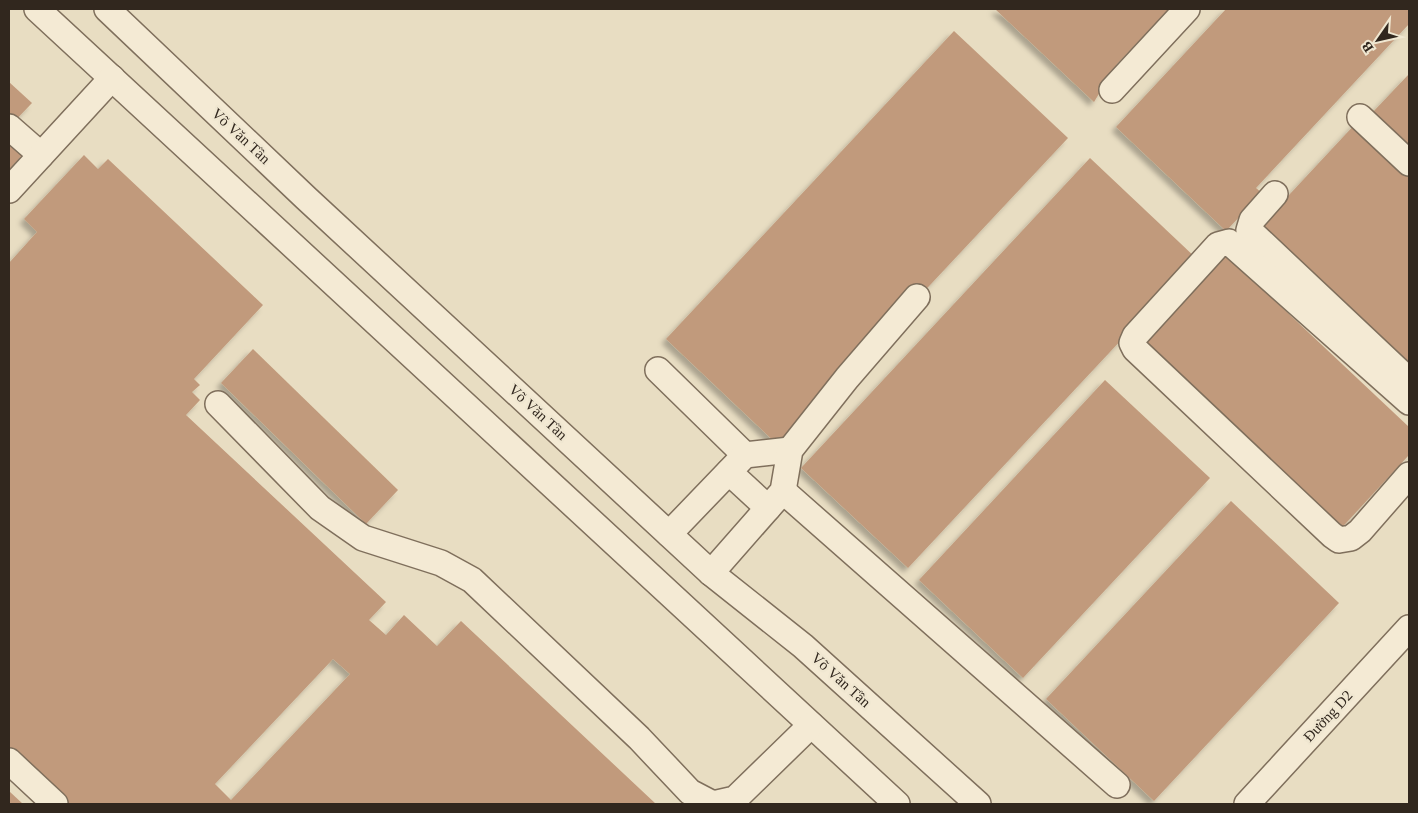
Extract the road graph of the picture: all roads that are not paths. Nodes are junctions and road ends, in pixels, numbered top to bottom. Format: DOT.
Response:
graph roads {
  1 [pos="37,9"];
  2 [pos="107,9"];
  3 [pos="1187,9"];
  4 [pos="112,78"];
  5 [pos="1112,90"];
  6 [pos="1360,117"];
  7 [pos="9,127"];
  8 [pos="41,155"];
  9 [pos="1409,163"];
  10 [pos="9,190"];
  11 [pos="1275,194"];
  12 [pos="917,297"];
  13 [pos="658,370"];
  14 [pos="1409,380"];
  15 [pos="1409,402"];
  16 [pos="218,404"];
  17 [pos="790,450"];
  18 [pos="737,463"];
  19 [pos="1409,475"];
  20 [pos="776,499"];
  21 [pos="669,534"];
  22 [pos="711,573"];
  23 [pos="1409,628"];
  24 [pos="811,725"];
  25 [pos="9,761"];
  26 [pos="1117,786"];
  27 [pos="55,804"];
  28 [pos="897,804"];
  29 [pos="978,804"];
  30 [pos="1247,804"];
  1 -- 4 [label="street"];
  2 -- 21 [label="street, Võ Văn Tần"];
  3 -- 5 [label="street"];
  4 -- 8 [label="street"];
  4 -- 24 [label="street"];
  6 -- 9 [label="street"];
  7 -- 8 [label="street"];
  8 -- 10 [label="street"];
  11 -- 14 [label="street"];
  12 -- 17 [label="street"];
  13 -- 18 [label="street"];
  15 -- 19 [label="street"];
  16 -- 24 [label="street"];
  17 -- 18 [label="street"];
  17 -- 20 [label="street"];
  18 -- 20 [label="street"];
  18 -- 21 [label="street"];
  20 -- 22 [label="street"];
  20 -- 26 [label="street"];
  21 -- 22 [label="street, Võ Văn Tần"];
  22 -- 29 [label="street, Võ Văn Tần"];
  23 -- 30 [label="street, Đường D2"];
  24 -- 28 [label="street"];
  25 -- 27 [label="street"];
}
